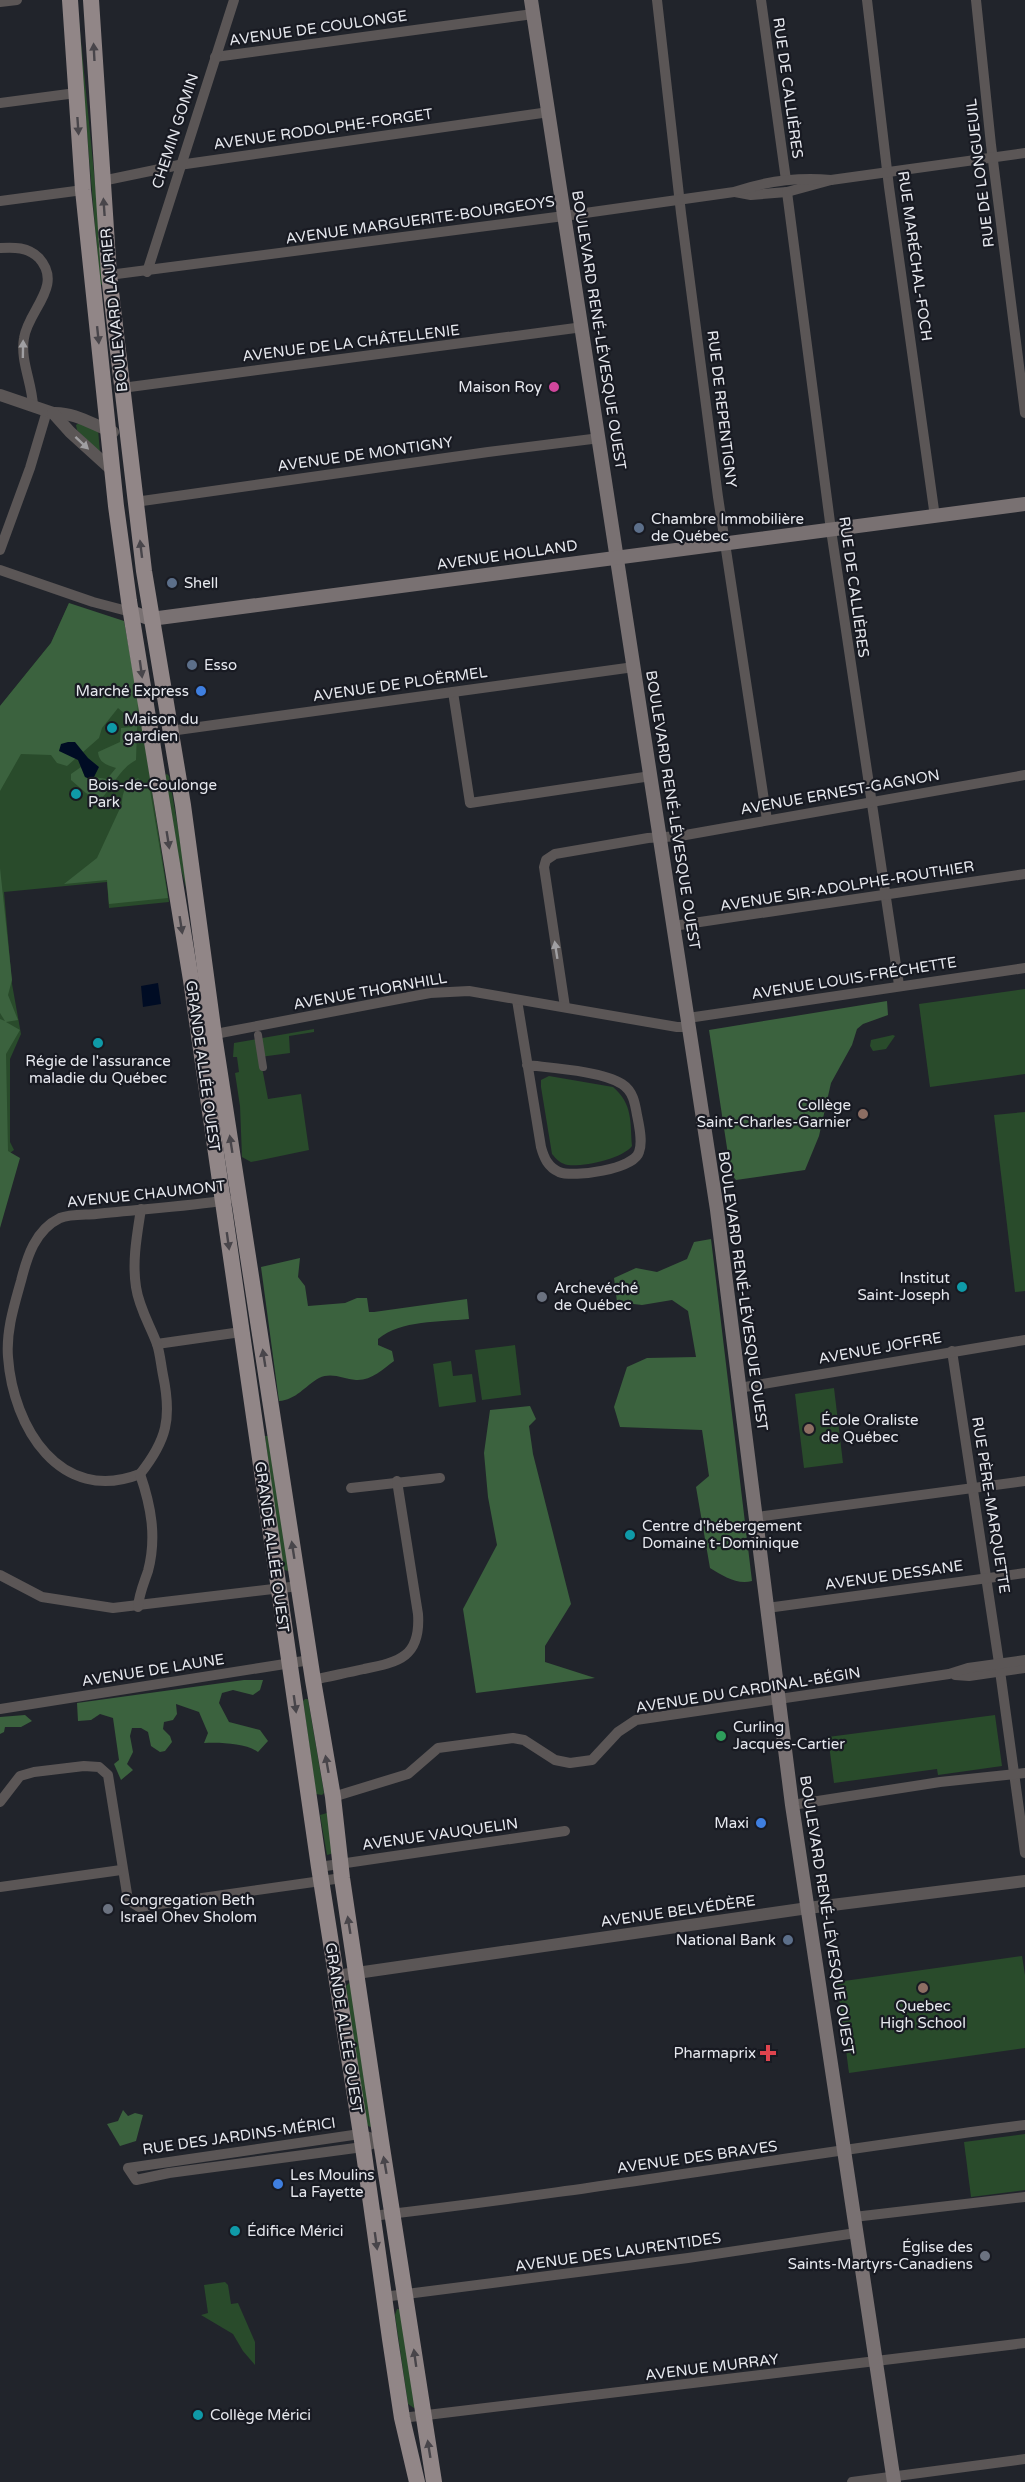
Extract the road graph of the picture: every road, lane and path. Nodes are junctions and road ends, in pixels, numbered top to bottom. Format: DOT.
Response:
graph roads {
  1 [pos="16,0"];
  2 [pos="70,0"];
  3 [pos="91,0"];
  4 [pos="234,0"];
  5 [pos="657,0"];
  6 [pos="761,0"];
  7 [pos="867,0"];
  8 [pos="976,0"];
  9 [pos="0,2"];
  10 [pos="532,7"];
  11 [pos="215,57"];
  12 [pos="76,93"];
  13 [pos="0,103"];
  14 [pos="549,112"];
  15 [pos="1025,153"];
  16 [pos="992,157"];
  17 [pos="180,165"];
  18 [pos="887,173"];
  19 [pos="786,180"];
  20 [pos="831,180"];
  21 [pos="102,182"];
  22 [pos="83,190"];
  23 [pos="734,192"];
  24 [pos="787,192"];
  25 [pos="679,199"];
  26 [pos="0,201"];
  27 [pos="564,216"];
  28 [pos="0,248"];
  29 [pos="147,272"];
  30 [pos="109,275"];
  31 [pos="583,327"];
  32 [pos="122,388"];
  33 [pos="0,395"];
  34 [pos="33,406"];
  35 [pos="50,412"];
  36 [pos="1025,413"];
  37 [pos="109,430"];
  38 [pos="128,437"];
  39 [pos="600,438"];
  40 [pos="113,471"];
  41 [pos="135,502"];
  42 [pos="1025,504"];
  43 [pos="935,517"];
  44 [pos="5,522"];
  45 [pos="831,530"];
  46 [pos="726,545"];
  47 [pos="0,550"];
  48 [pos="618,558"];
  49 [pos="0,570"];
  50 [pos="131,612"];
  51 [pos="151,619"];
  52 [pos="634,667"];
  53 [pos="453,692"];
  54 [pos="170,731"];
  55 [pos="1025,775"];
  56 [pos="651,776"];
  57 [pos="870,802"];
  58 [pos="768,820"];
  59 [pos="660,837"];
  60 [pos="1025,874"];
  61 [pos="885,896"];
  62 [pos="673,927"];
  63 [pos="1025,968"];
  64 [pos="898,985"];
  65 [pos="517,1000"];
  66 [pos="565,1008"];
  67 [pos="688,1022"];
  68 [pos="258,1035"];
  69 [pos="206,1036"];
  70 [pos="527,1065"];
  71 [pos="263,1067"];
  72 [pos="240,1199"];
  73 [pos="222,1201"];
  74 [pos="141,1209"];
  75 [pos="241,1332"];
  76 [pos="1025,1340"];
  77 [pos="157,1344"];
  78 [pos="952,1351"];
  79 [pos="740,1388"];
  80 [pos="275,1430"];
  81 [pos="255,1432"];
  82 [pos="140,1474"];
  83 [pos="440,1478"];
  84 [pos="397,1481"];
  85 [pos="1025,1481"];
  86 [pos="351,1488"];
  87 [pos="973,1489"];
  88 [pos="756,1517"];
  89 [pos="1025,1573"];
  90 [pos="0,1575"];
  91 [pos="987,1577"];
  92 [pos="299,1586"];
  93 [pos="278,1589"];
  94 [pos="138,1607"];
  95 [pos="768,1608"];
  96 [pos="310,1659"];
  97 [pos="1025,1660"];
  98 [pos="290,1664"];
  99 [pos="1000,1667"];
  100 [pos="1025,1668"];
  101 [pos="313,1680"];
  102 [pos="780,1699"];
  103 [pos="0,1709"];
  104 [pos="1019,1774"];
  105 [pos="333,1797"];
  106 [pos="0,1802"];
  107 [pos="792,1805"];
  108 [pos="565,1831"];
  109 [pos="1025,1853"];
  110 [pos="122,1870"];
  111 [pos="341,1870"];
  112 [pos="320,1874"];
  113 [pos="1025,1881"];
  114 [pos="0,1887"];
  115 [pos="808,1908"];
  116 [pos="357,1972"];
  117 [pos="336,1976"];
  118 [pos="1025,2125"];
  119 [pos="362,2140"];
  120 [pos="381,2142"];
  121 [pos="843,2150"];
  122 [pos="1025,2197"];
  123 [pos="394,2213"];
  124 [pos="372,2216"];
  125 [pos="854,2217"];
  126 [pos="856,2233"];
  127 [pos="406,2295"];
  128 [pos="383,2296"];
  129 [pos="1025,2343"];
  130 [pos="877,2363"];
  131 [pos="423,2415"];
  132 [pos="402,2418"];
  133 [pos="1025,2459"];
  134 [pos="894,2479"];
  135 [pos="417,2482"];
  136 [pos="434,2482"];
  137 [pos="852,2482"];
  1 -- 9 [label="street"];
  2 -- 12 [label="main road, BOULEVARD LAURIER"];
  21 -- 3 [label="main road, BOULEVARD LAURIER, one-way"];
  4 -- 11 [label="street, CHEMIN GOMIN"];
  5 -- 25 [label="street, RUE DE REPENTIGNY"];
  6 -- 19 [label="street, RUE DE CALLIÈRES"];
  7 -- 18 [label="street, RUE MARÉCHAL-FOCH"];
  8 -- 16 [label="street, RUE DE LONGUEUIL"];
  10 -- 11 [label="street, AVENUE DE COULONGE"];
  10 -- 14 [label="main road, BOULEVARD RENÉ-LÉVESQUE OUEST"];
  11 -- 17 [label="street, CHEMIN GOMIN"];
  12 -- 13 [label="street"];
  12 -- 22 [label="main road, BOULEVARD LAURIER, one-way"];
  14 -- 17 [label="street, AVENUE RODOLPHE-FORGET"];
  14 -- 27 [label="main road, BOULEVARD RENÉ-LÉVESQUE OUEST"];
  15 -- 16 [label="street, AVENUE MARGUERITE-BOURGEOYS"];
  16 -- 18 [label="street, AVENUE MARGUERITE-BOURGEOYS"];
  16 -- 36 [label="street, RUE DE LONGUEUIL"];
  17 -- 21 [label="street, AVENUE RODOLPHE-FORGET"];
  17 -- 29 [label="street, CHEMIN GOMIN"];
  18 -- 20 [label="street, AVENUE MARGUERITE-BOURGEOYS"];
  18 -- 43 [label="street, RUE MARÉCHAL-FOCH"];
  19 -- 20 [label="street, AVENUE MARGUERITE-BOURGEOYS"];
  19 -- 23 [label="street, AVENUE MARGUERITE-BOURGEOYS"];
  20 -- 24 [label="street, AVENUE MARGUERITE-BOURGEOYS"];
  30 -- 21 [label="main road, BOULEVARD LAURIER, one-way"];
  22 -- 26 [label="street"];
  22 -- 37 [label="main road, BOULEVARD LAURIER, one-way"];
  23 -- 24 [label="street, AVENUE MARGUERITE-BOURGEOYS"];
  23 -- 25 [label="street, AVENUE MARGUERITE-BOURGEOYS"];
  24 -- 45 [label="street, RUE DE CALLIÈRES"];
  25 -- 27 [label="street, AVENUE MARGUERITE-BOURGEOYS"];
  25 -- 46 [label="street, RUE DE REPENTIGNY"];
  27 -- 29 [label="street, AVENUE MARGUERITE-BOURGEOYS"];
  27 -- 31 [label="main road, BOULEVARD RENÉ-LÉVESQUE OUEST"];
  34 -- 28 [label="street, one-way"];
  29 -- 30 [label="street, AVENUE MARGUERITE-BOURGEOYS"];
  30 -- 32 [label="main road, BOULEVARD LAURIER"];
  31 -- 32 [label="street, AVENUE DE LA CHÂTELLENIE"];
  31 -- 39 [label="main road, BOULEVARD RENÉ-LÉVESQUE OUEST"];
  32 -- 38 [label="main road, BOULEVARD LAURIER"];
  33 -- 34 [label="street"];
  34 -- 35 [label="street"];
  35 -- 37 [label="street"];
  35 -- 40 [label="street, one-way"];
  35 -- 44 [label="street"];
  37 -- 38 [label="street"];
  37 -- 40 [label="main road, BOULEVARD LAURIER"];
  38 -- 41 [label="main road, BOULEVARD LAURIER"];
  39 -- 41 [label="street, AVENUE DE MONTIGNY"];
  39 -- 48 [label="main road, BOULEVARD RENÉ-LÉVESQUE OUEST"];
  40 -- 50 [label="main road, BOULEVARD LAURIER"];
  51 -- 41 [label="main road, BOULEVARD LAURIER, one-way"];
  42 -- 43 [label="main road, AVENUE HOLLAND"];
  43 -- 45 [label="main road, AVENUE HOLLAND"];
  44 -- 47 [label="street"];
  45 -- 46 [label="main road, AVENUE HOLLAND"];
  45 -- 57 [label="street, RUE DE CALLIÈRES"];
  46 -- 48 [label="main road, AVENUE HOLLAND"];
  46 -- 58 [label="street, RUE DE REPENTIGNY"];
  48 -- 51 [label="main road, AVENUE HOLLAND"];
  48 -- 52 [label="main road, BOULEVARD RENÉ-LÉVESQUE OUEST"];
  49 -- 50 [label="street, AVENUE HOLLAND"];
  50 -- 51 [label="main road, AVENUE HOLLAND"];
  50 -- 69 [label="main road, GRANDE ALLÉE OUEST, one-way"];
  51 -- 54 [label="main road, GRANDE ALLÉE OUEST"];
  52 -- 53 [label="street, AVENUE DE PLOËRMEL"];
  52 -- 56 [label="main road, BOULEVARD RENÉ-LÉVESQUE OUEST"];
  53 -- 54 [label="street, AVENUE DE PLOËRMEL"];
  53 -- 56 [label="street"];
  54 -- 69 [label="main road, GRANDE ALLÉE OUEST"];
  55 -- 57 [label="street, AVENUE ERNEST-GAGNON"];
  56 -- 59 [label="main road, BOULEVARD RENÉ-LÉVESQUE OUEST"];
  57 -- 58 [label="street, AVENUE ERNEST-GAGNON"];
  57 -- 61 [label="street, RUE DE CALLIÈRES"];
  58 -- 59 [label="street, AVENUE ERNEST-GAGNON"];
  59 -- 62 [label="main road, BOULEVARD RENÉ-LÉVESQUE OUEST"];
  66 -- 59 [label="street, AVENUE ERNEST-GAGNON, one-way"];
  60 -- 61 [label="street, AVENUE SIR-ADOLPHE-ROUTHIER"];
  61 -- 62 [label="street, AVENUE SIR-ADOLPHE-ROUTHIER"];
  61 -- 64 [label="street, RUE DE CALLIÈRES"];
  62 -- 67 [label="main road, BOULEVARD RENÉ-LÉVESQUE OUEST"];
  63 -- 64 [label="street, AVENUE LOUIS-FRÉCHETTE"];
  64 -- 67 [label="street, AVENUE LOUIS-FRÉCHETTE"];
  65 -- 66 [label="street, AVENUE THORNHILL"];
  65 -- 69 [label="street, AVENUE THORNHILL"];
  65 -- 70 [label="street"];
  66 -- 67 [label="street, AVENUE THORNHILL"];
  67 -- 79 [label="main road, BOULEVARD RENÉ-LÉVESQUE OUEST"];
  68 -- 71 [label="street"];
  72 -- 69 [label="main road, GRANDE ALLÉE OUEST, one-way"];
  69 -- 73 [label="main road, GRANDE ALLÉE OUEST"];
  70 -- 70 [label="street"];
  72 -- 73 [label="street, AVENUE CHAUMONT"];
  80 -- 72 [label="main road, GRANDE ALLÉE OUEST, one-way"];
  73 -- 74 [label="street, AVENUE CHAUMONT"];
  73 -- 75 [label="main road, GRANDE ALLÉE OUEST, one-way"];
  74 -- 77 [label="street"];
  74 -- 82 [label="street, AVENUE CHAUMONT"];
  75 -- 77 [label="street"];
  75 -- 81 [label="main road, GRANDE ALLÉE OUEST"];
  76 -- 78 [label="street, AVENUE JOFFRE"];
  77 -- 82 [label="street"];
  78 -- 79 [label="street, AVENUE JOFFRE"];
  78 -- 87 [label="street, RUE PÈRE-MARQUETTE"];
  79 -- 88 [label="main road, BOULEVARD RENÉ-LÉVESQUE OUEST"];
  80 -- 81 [label="main road"];
  92 -- 80 [label="main road, GRANDE ALLÉE OUEST, one-way"];
  81 -- 93 [label="main road, GRANDE ALLÉE OUEST"];
  82 -- 94 [label="street"];
  83 -- 84 [label="street"];
  84 -- 86 [label="street"];
  84 -- 101 [label="street"];
  85 -- 87 [label="street"];
  87 -- 88 [label="street"];
  87 -- 91 [label="street, RUE PÈRE-MARQUETTE"];
  88 -- 95 [label="main road, BOULEVARD RENÉ-LÉVESQUE OUEST"];
  89 -- 91 [label="street, AVENUE DESSANE"];
  90 -- 94 [label="street"];
  91 -- 95 [label="street, AVENUE DESSANE"];
  91 -- 99 [label="street, RUE PÈRE-MARQUETTE"];
  92 -- 93 [label="street"];
  92 -- 96 [label="main road, GRANDE ALLÉE OUEST"];
  93 -- 94 [label="street"];
  93 -- 98 [label="main road, GRANDE ALLÉE OUEST"];
  95 -- 102 [label="main road, BOULEVARD RENÉ-LÉVESQUE OUEST"];
  96 -- 98 [label="street, AVENUE DE LAUNE"];
  96 -- 101 [label="main road, GRANDE ALLÉE OUEST"];
  97 -- 99 [label="street, AVENUE DU CARDINAL-BÉGIN"];
  98 -- 103 [label="street, AVENUE DE LAUNE"];
  98 -- 112 [label="main road, GRANDE ALLÉE OUEST, one-way"];
  99 -- 100 [label="street, AVENUE DU CARDINAL-BÉGIN"];
  99 -- 102 [label="street, AVENUE DU CARDINAL-BÉGIN"];
  99 -- 104 [label="street, RUE PÈRE-MARQUETTE"];
  105 -- 101 [label="main road, GRANDE ALLÉE OUEST, one-way"];
  102 -- 105 [label="street, AVENUE DU CARDINAL-BÉGIN"];
  102 -- 107 [label="main road, BOULEVARD RENÉ-LÉVESQUE OUEST"];
  104 -- 107 [label="street"];
  104 -- 109 [label="street, RUE PÈRE-MARQUETTE"];
  105 -- 111 [label="main road, GRANDE ALLÉE OUEST"];
  106 -- 110 [label="street, AVENUE VAUQUELIN"];
  107 -- 115 [label="main road, BOULEVARD RENÉ-LÉVESQUE OUEST"];
  108 -- 111 [label="street, AVENUE VAUQUELIN"];
  110 -- 112 [label="street, AVENUE VAUQUELIN"];
  110 -- 114 [label="street"];
  111 -- 112 [label="street, AVENUE VAUQUELIN"];
  116 -- 111 [label="main road, GRANDE ALLÉE OUEST, one-way"];
  112 -- 117 [label="main road, GRANDE ALLÉE OUEST"];
  113 -- 115 [label="street, AVENUE BELVÉDÈRE"];
  115 -- 116 [label="street, AVENUE BELVÉDÈRE"];
  115 -- 121 [label="main road, BOULEVARD RENÉ-LÉVESQUE OUEST"];
  116 -- 117 [label="street, AVENUE BELVÉDÈRE"];
  116 -- 120 [label="main road, GRANDE ALLÉE OUEST"];
  117 -- 119 [label="main road, GRANDE ALLÉE OUEST"];
  118 -- 121 [label="street, AVENUE DES BRAVES"];
  119 -- 119 [label="street, RUE DES JARDINS-MÉRICI"];
  119 -- 120 [label="street, RUE DES JARDINS-MÉRICI"];
  119 -- 124 [label="main road, GRANDE ALLÉE OUEST"];
  123 -- 120 [label="main road, GRANDE ALLÉE OUEST, one-way"];
  121 -- 123 [label="street, AVENUE DES BRAVES"];
  121 -- 125 [label="main road, BOULEVARD RENÉ-LÉVESQUE OUEST"];
  122 -- 125 [label="street"];
  123 -- 124 [label="street, AVENUE DES BRAVES"];
  123 -- 127 [label="main road, GRANDE ALLÉE OUEST"];
  124 -- 128 [label="main road, GRANDE ALLÉE OUEST, one-way"];
  125 -- 126 [label="main road, BOULEVARD RENÉ-LÉVESQUE OUEST"];
  126 -- 127 [label="street, AVENUE DES LAURENTIDES"];
  126 -- 130 [label="main road, BOULEVARD RENÉ-LÉVESQUE OUEST"];
  127 -- 128 [label="street, AVENUE DES LAURENTIDES"];
  131 -- 127 [label="main road, GRANDE ALLÉE OUEST, one-way"];
  128 -- 132 [label="main road, GRANDE ALLÉE OUEST"];
  129 -- 130 [label="street, AVENUE MURRAY"];
  130 -- 131 [label="street, AVENUE MURRAY"];
  130 -- 134 [label="main road, BOULEVARD RENÉ-LÉVESQUE OUEST"];
  131 -- 132 [label="street, AVENUE MURRAY"];
  136 -- 131 [label="main road, GRANDE ALLÉE OUEST, one-way"];
  132 -- 135 [label="main road, GRANDE ALLÉE OUEST"];
  133 -- 134 [label="street"];
  134 -- 137 [label="street"];
}
